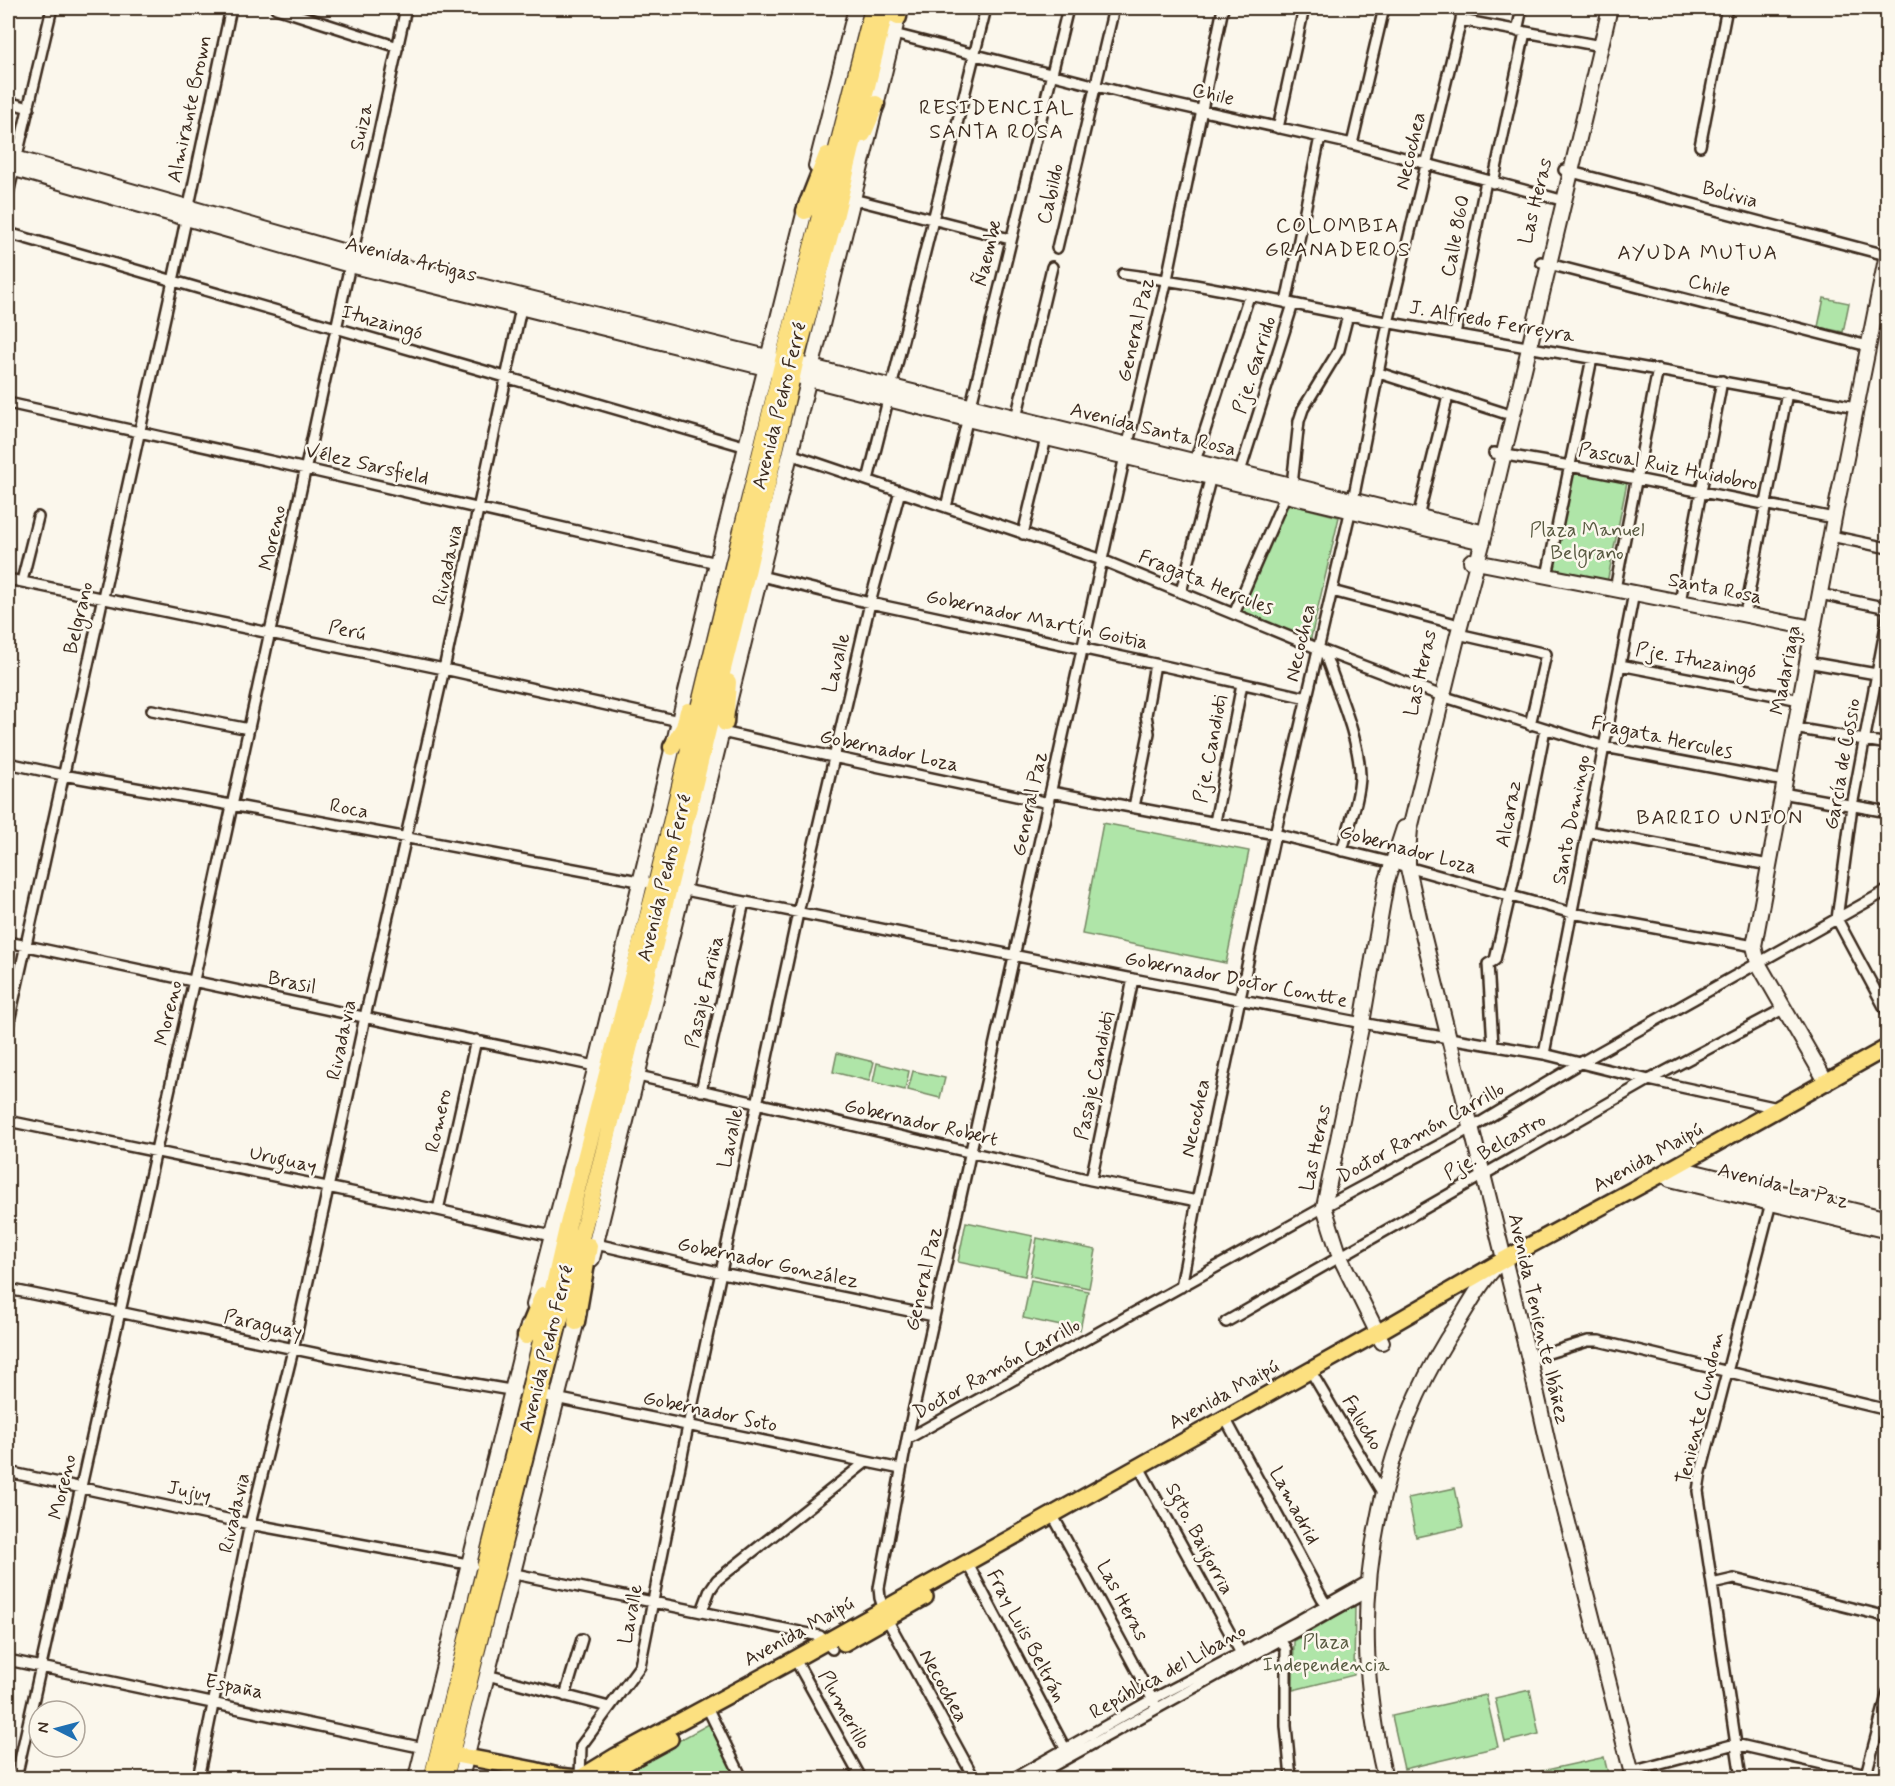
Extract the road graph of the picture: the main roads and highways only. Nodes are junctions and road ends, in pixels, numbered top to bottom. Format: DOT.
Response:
graph roads {
  1 [pos="856,8"];
  2 [pos="873,8"];
  3 [pos="1602,8"];
  4 [pos="1610,8"];
  5 [pos="896,10"];
  6 [pos="873,29"];
  7 [pos="1597,46"];
  8 [pos="855,78"];
  9 [pos="876,104"];
  10 [pos="11,163"];
  11 [pos="805,211"];
  12 [pos="835,217"];
  13 [pos="1887,252"];
  14 [pos="351,259"];
  15 [pos="1525,347"];
  16 [pos="788,368"];
  17 [pos="968,413"];
  18 [pos="1047,432"];
  19 [pos="1126,450"];
  20 [pos="1498,454"];
  21 [pos="1212,471"];
  22 [pos="1289,490"];
  23 [pos="1479,536"];
  24 [pos="1473,562"];
  25 [pos="740,568"];
  26 [pos="1813,628"];
  27 [pos="1439,695"];
  28 [pos="724,727"];
  29 [pos="672,747"];
  30 [pos="1408,868"];
  31 [pos="662,886"];
  32 [pos="1887,1047"];
  33 [pos="1887,1057"];
  34 [pos="616,1071"];
  35 [pos="1827,1083"];
  36 [pos="603,1154"];
  37 [pos="1677,1172"];
  38 [pos="1772,1197"];
  39 [pos="1887,1219"];
  40 [pos="568,1224"];
  41 [pos="1887,1231"];
  42 [pos="1506,1263"];
  43 [pos="1486,1280"];
  44 [pos="576,1322"];
  45 [pos="526,1336"];
  46 [pos="1379,1337"];
  47 [pos="535,1394"];
  48 [pos="491,1569"];
  49 [pos="709,1712"];
  50 [pos="445,1753"];
  51 [pos="538,1774"];
  52 [pos="1632,1776"];
  53 [pos="416,1779"];
  54 [pos="432,1779"];
  55 [pos="445,1779"];
  56 [pos="461,1779"];
  57 [pos="580,1779"];
  58 [pos="598,1779"];
  59 [pos="1385,1779"];
  1 -- 6 [label="main road, Avenida Pedro Ferré"];
  2 -- 6 [label="highway, Avenida Pedro Ferré"];
  3 -- 7 [label="main road, Las Heras"];
  4 -- 7 [label="main road, Las Heras"];
  5 -- 6 [label="highway, Avenida Pedro Ferré"];
  6 -- 8 [label="highway, Avenida Pedro Ferré"];
  6 -- 9 [label="main road, Avenida Pedro Ferré"];
  6 -- 11 [label="main road, Avenida Pedro Ferré"];
  6 -- 12 [label="highway, Avenida Pedro Ferré"];
  7 -- 15 [label="main road, Las Heras"];
  8 -- 11 [label="highway"];
  8 -- 16 [label="highway, Avenida Pedro Ferré"];
  9 -- 12 [label="highway"];
  9 -- 16 [label="main road, Avenida Pedro Ferré"];
  10 -- 14 [label="main road, Avenida Artigas"];
  11 -- 16 [label="main road, Avenida Pedro Ferré"];
  12 -- 16 [label="highway, Avenida Pedro Ferré"];
  13 -- 26 [label="main road, Madariaga"];
  14 -- 16 [label="main road, Avenida Artigas"];
  14 -- 16 [label="main road, Avenida Artigas"];
  15 -- 20 [label="main road, Las Heras"];
  15 -- 20 [label="main road, Las Heras"];
  16 -- 17 [label="main road, Avenida Santa Rosa"];
  16 -- 25 [label="highway, Avenida Pedro Ferré"];
  16 -- 25 [label="main road, Avenida Pedro Ferré"];
  16 -- 25 [label="main road, Avenida Pedro Ferré"];
  17 -- 18 [label="main road, Avenida Santa Rosa"];
  17 -- 18 [label="main road, Avenida Santa Rosa"];
  18 -- 19 [label="main road, Avenida Santa Rosa"];
  19 -- 21 [label="main road, Avenida Santa Rosa"];
  19 -- 21 [label="main road, Avenida Santa Rosa"];
  20 -- 23 [label="main road, Las Heras"];
  21 -- 22 [label="main road, Avenida Santa Rosa"];
  21 -- 22 [label="main road, Avenida Santa Rosa"];
  22 -- 23 [label="main road, Avenida Santa Rosa"];
  23 -- 24 [label="main road, Las Heras"];
  24 -- 26 [label="main road, Santa Rosa"];
  24 -- 27 [label="main road, Las Heras"];
  25 -- 28 [label="highway"];
  25 -- 29 [label="main road, Avenida Pedro Ferré"];
  25 -- 29 [label="highway"];
  25 -- 31 [label="highway, Avenida Pedro Ferré"];
  26 -- 35 [label="main road, Madariaga"];
  27 -- 30 [label="main road, Las Heras"];
  27 -- 46 [label="main road, Las Heras"];
  28 -- 31 [label="main road, Avenida Pedro Ferré"];
  29 -- 31 [label="main road, Avenida Pedro Ferré"];
  30 -- 42 [label="main road, Avenida Teniente Ibáñez"];
  31 -- 34 [label="highway, Avenida Pedro Ferré"];
  31 -- 34 [label="main road, Avenida Pedro Ferré"];
  32 -- 35 [label="main road, Avenida Maipú"];
  33 -- 37 [label="main road, Avenida Maipú"];
  34 -- 36 [label="highway, Avenida Pedro Ferré"];
  34 -- 40 [label="highway, Avenida Pedro Ferré"];
  34 -- 44 [label="main road, Avenida Pedro Ferré"];
  34 -- 45 [label="main road, Avenida Pedro Ferré"];
  35 -- 37 [label="main road, Avenida Maipú"];
  36 -- 44 [label="highway"];
  36 -- 47 [label="highway, Avenida Pedro Ferré"];
  37 -- 38 [label="main road, Avenida La Paz"];
  37 -- 42 [label="main road, Avenida Maipú"];
  38 -- 39 [label="main road, Avenida La Paz"];
  38 -- 41 [label="main road, Avenida La Paz"];
  40 -- 45 [label="highway"];
  40 -- 47 [label="highway, Avenida Pedro Ferré"];
  42 -- 43 [label="main road, Avenida Maipú"];
  42 -- 46 [label="main road, Avenida Maipú"];
  42 -- 52 [label="main road, Avenida Teniente Ibáñez"];
  43 -- 46 [label="main road, Avenida Maipú"];
  43 -- 59 [label="main road"];
  44 -- 47 [label="main road, Avenida Pedro Ferré"];
  45 -- 47 [label="main road, Avenida Pedro Ferré"];
  46 -- 49 [label="main road, Avenida Maipú"];
  47 -- 48 [label="highway, Avenida Pedro Ferré"];
  47 -- 48 [label="main road, Avenida Pedro Ferré"];
  48 -- 50 [label="highway, Avenida Pedro Ferré"];
  48 -- 50 [label="main road, Avenida Pedro Ferré"];
  48 -- 50 [label="main road, Avenida Pedro Ferré"];
  49 -- 57 [label="main road, Avenida Maipú"];
  49 -- 58 [label="main road, Avenida Maipú"];
  50 -- 51 [label="main road"];
  50 -- 53 [label="main road"];
  50 -- 54 [label="highway"];
  50 -- 55 [label="highway"];
  50 -- 56 [label="main road"];
  51 -- 57 [label="main road"];
}
